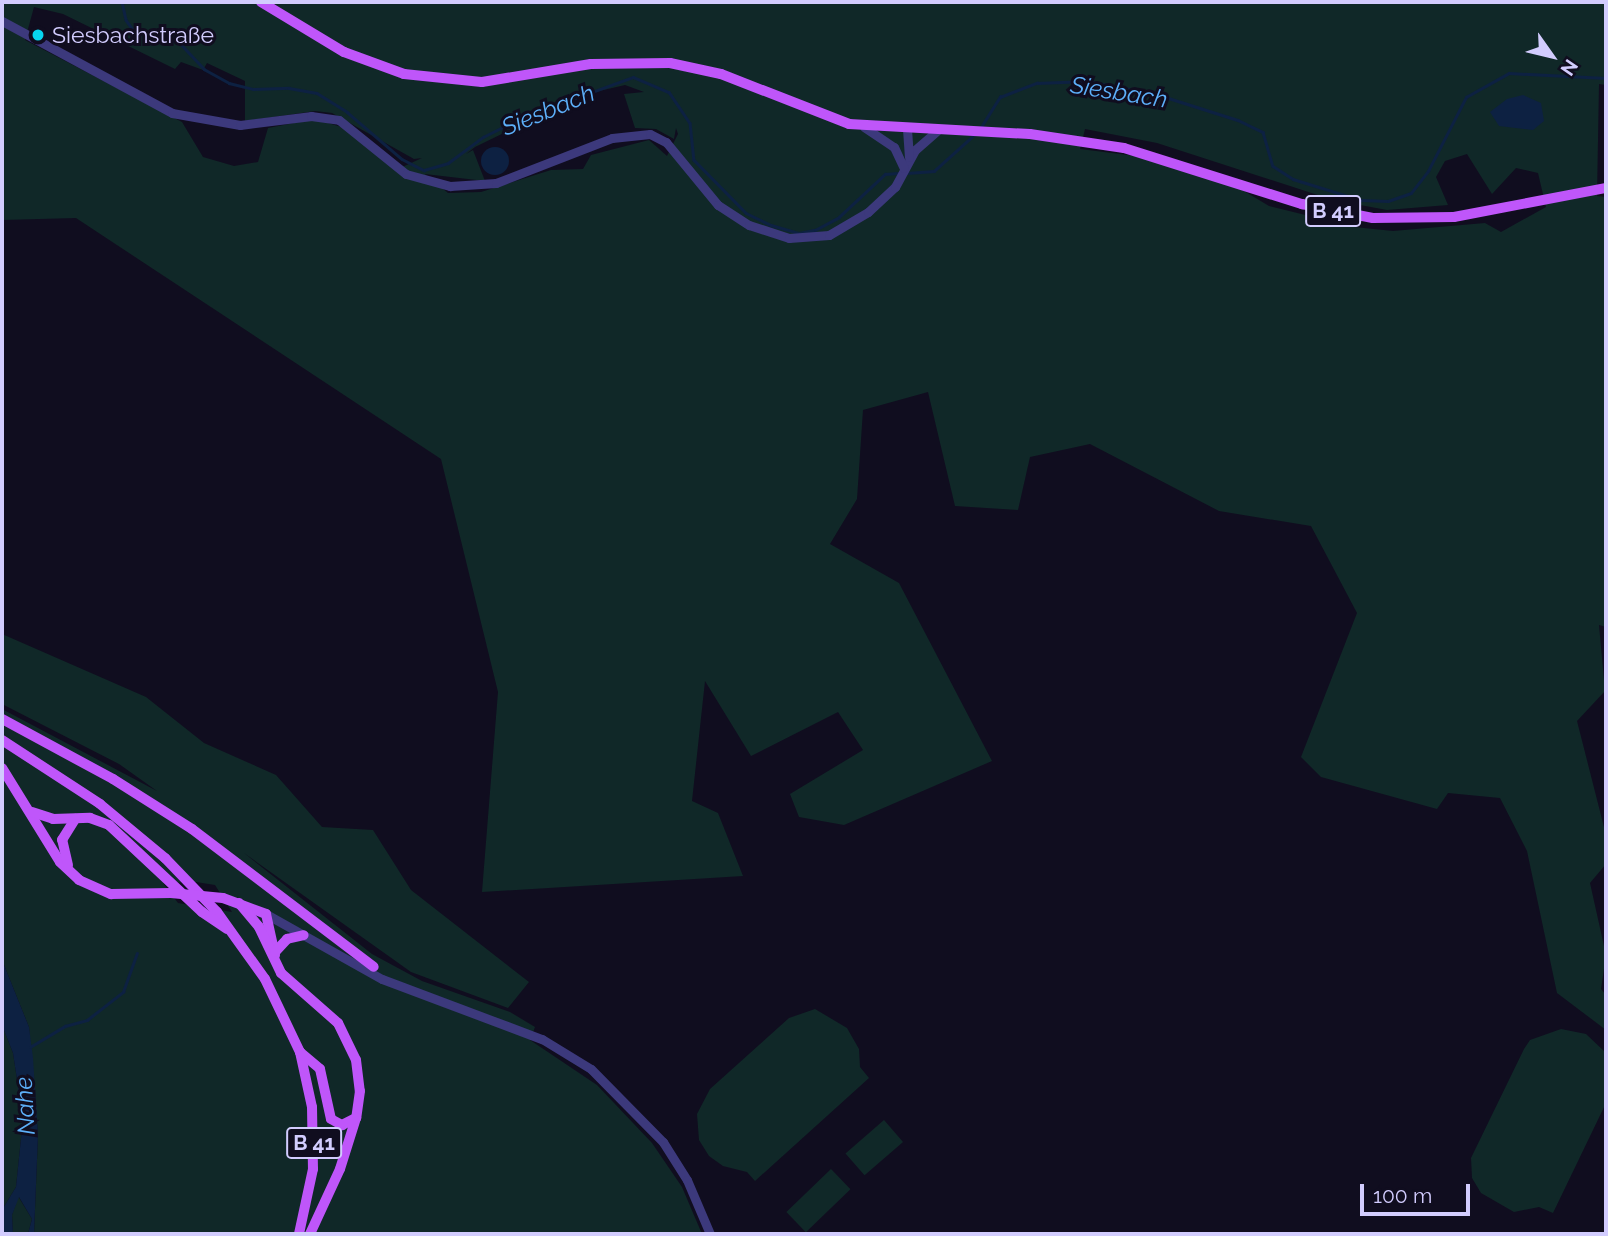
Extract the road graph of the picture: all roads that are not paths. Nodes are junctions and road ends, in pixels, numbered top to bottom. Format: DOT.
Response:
graph roads {
  1 [pos="261,2"];
  2 [pos="2,21"];
  3 [pos="864,127"];
  4 [pos="907,130"];
  5 [pos="937,131"];
  6 [pos="899,152"];
  7 [pos="909,159"];
  8 [pos="904,169"];
  9 [pos="1606,188"];
  10 [pos="2,719"];
  11 [pos="2,740"];
  12 [pos="2,768"];
  13 [pos="32,812"];
  14 [pos="75,818"];
  15 [pos="71,874"];
  16 [pos="239,903"];
  17 [pos="266,914"];
  18 [pos="233,932"];
  19 [pos="303,935"];
  20 [pos="275,957"];
  21 [pos="374,967"];
  22 [pos="405,989"];
  23 [pos="300,1052"];
  24 [pos="356,1118"];
  25 [pos="299,1234"];
  26 [pos="310,1234"];
  27 [pos="710,1234"];
  1 -- 3 [label="main road, B 41"];
  2 -- 8 [label="street"];
  3 -- 4 [label="main road, B 41"];
  3 -- 6 [label="street"];
  4 -- 5 [label="main road, B 41"];
  4 -- 6 [label="street"];
  4 -- 7 [label="street"];
  5 -- 7 [label="street"];
  5 -- 9 [label="main road, B 41"];
  6 -- 8 [label="street"];
  7 -- 8 [label="street"];
  10 -- 21 [label="main road"];
  11 -- 18 [label="main road, B 41"];
  12 -- 13 [label="main road"];
  13 -- 14 [label="main road"];
  13 -- 15 [label="main road"];
  14 -- 15 [label="main road"];
  14 -- 18 [label="main road"];
  15 -- 16 [label="main road, bridge"];
  16 -- 17 [label="main road"];
  16 -- 20 [label="main road"];
  17 -- 19 [label="street"];
  17 -- 20 [label="main road"];
  18 -- 23 [label="main road, B 41"];
  19 -- 20 [label="main road"];
  19 -- 22 [label="street"];
  20 -- 24 [label="main road"];
  21 -- 22 [label="street"];
  22 -- 27 [label="street"];
  23 -- 24 [label="main road"];
  23 -- 25 [label="main road, B 41"];
  24 -- 26 [label="main road"];
}
